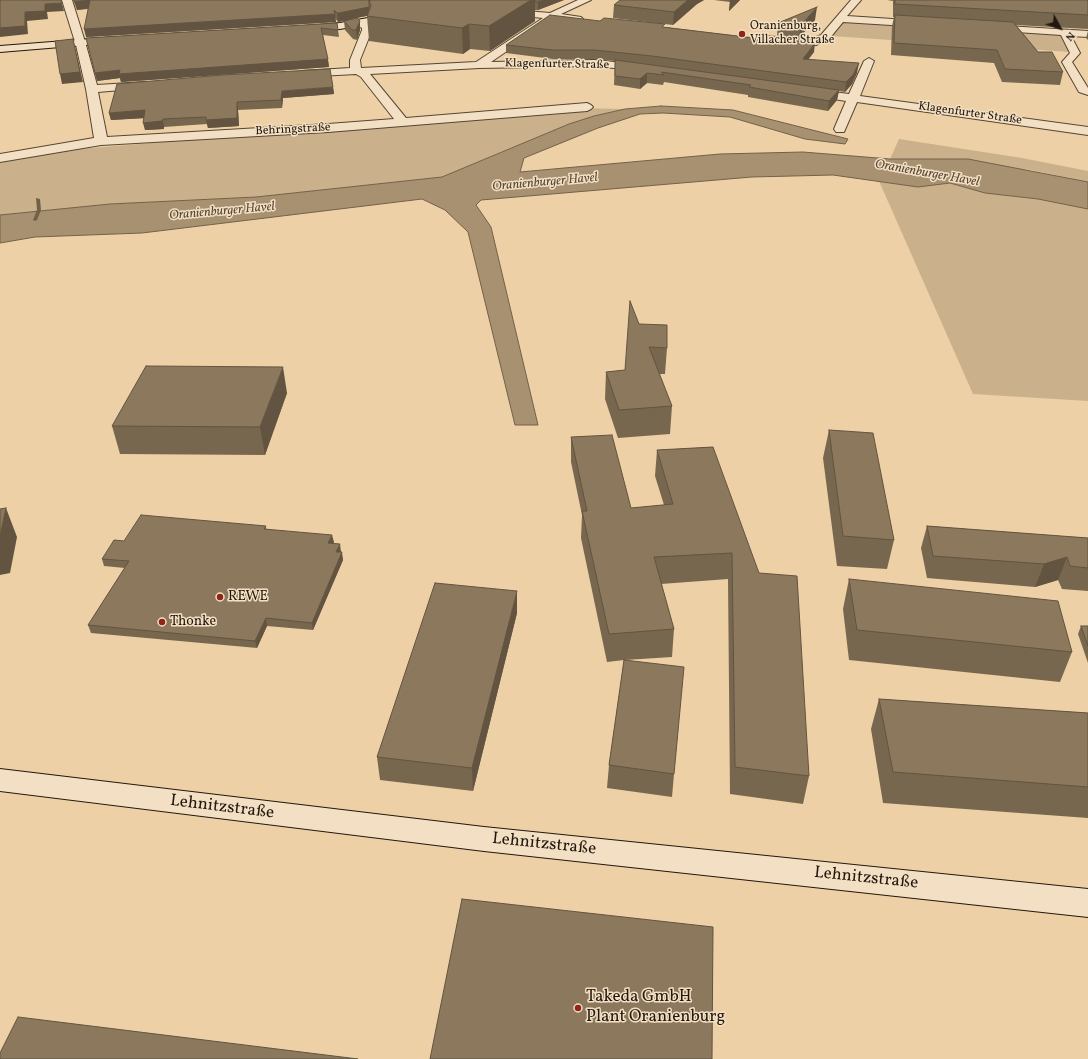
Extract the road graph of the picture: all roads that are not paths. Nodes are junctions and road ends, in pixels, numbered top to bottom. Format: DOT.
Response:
graph roads {
  1 [pos="67,0"];
  2 [pos="586,0"];
  3 [pos="856,0"];
  4 [pos="497,10"];
  5 [pos="404,14"];
  6 [pos="552,16"];
  7 [pos="841,19"];
  8 [pos="590,20"];
  9 [pos="358,23"];
  10 [pos="935,25"];
  11 [pos="982,28"];
  12 [pos="298,29"];
  13 [pos="1065,33"];
  14 [pos="1088,34"];
  15 [pos="131,39"];
  16 [pos="770,40"];
  17 [pos="79,42"];
  18 [pos="0,50"];
  19 [pos="869,61"];
  20 [pos="478,65"];
  21 [pos="356,70"];
  22 [pos="658,70"];
  23 [pos="293,74"];
  24 [pos="154,84"];
  25 [pos="92,89"];
  26 [pos="798,90"];
  27 [pos="1088,92"];
  28 [pos="853,98"];
  29 [pos="587,107"];
  30 [pos="402,121"];
  31 [pos="840,129"];
  32 [pos="1088,131"];
  33 [pos="101,141"];
  34 [pos="0,158"];
  35 [pos="0,780"];
  36 [pos="1088,903"];
  1 -- 17 [label="street"];
  2 -- 6 [label="street"];
  3 -- 7 [label="street"];
  4 -- 6 [label="street"];
  5 -- 9 [label="street"];
  6 -- 8 [label="street"];
  6 -- 20 [label="street"];
  7 -- 10 [label="street"];
  7 -- 16 [label="street"];
  9 -- 12 [label="street"];
  9 -- 21 [label="street"];
  11 -- 13 [label="street"];
  13 -- 14 [label="street"];
  13 -- 27 [label="street"];
  15 -- 17 [label="street"];
  17 -- 18 [label="street"];
  17 -- 25 [label="street"];
  19 -- 28 [label="street"];
  20 -- 21 [label="street, Klagenfurter Straße"];
  20 -- 22 [label="street, Klagenfurter Straße"];
  21 -- 23 [label="street, Klagenfurter Straße"];
  21 -- 30 [label="street"];
  24 -- 25 [label="street"];
  25 -- 33 [label="street"];
  26 -- 28 [label="street, Klagenfurter Straße"];
  28 -- 31 [label="street"];
  28 -- 32 [label="street, Klagenfurter Straße"];
  29 -- 30 [label="street, Behringstraße"];
  30 -- 33 [label="street, Behringstraße"];
  33 -- 34 [label="street, Behringstraße"];
  35 -- 36 [label="street, Lehnitzstraße"];
}
